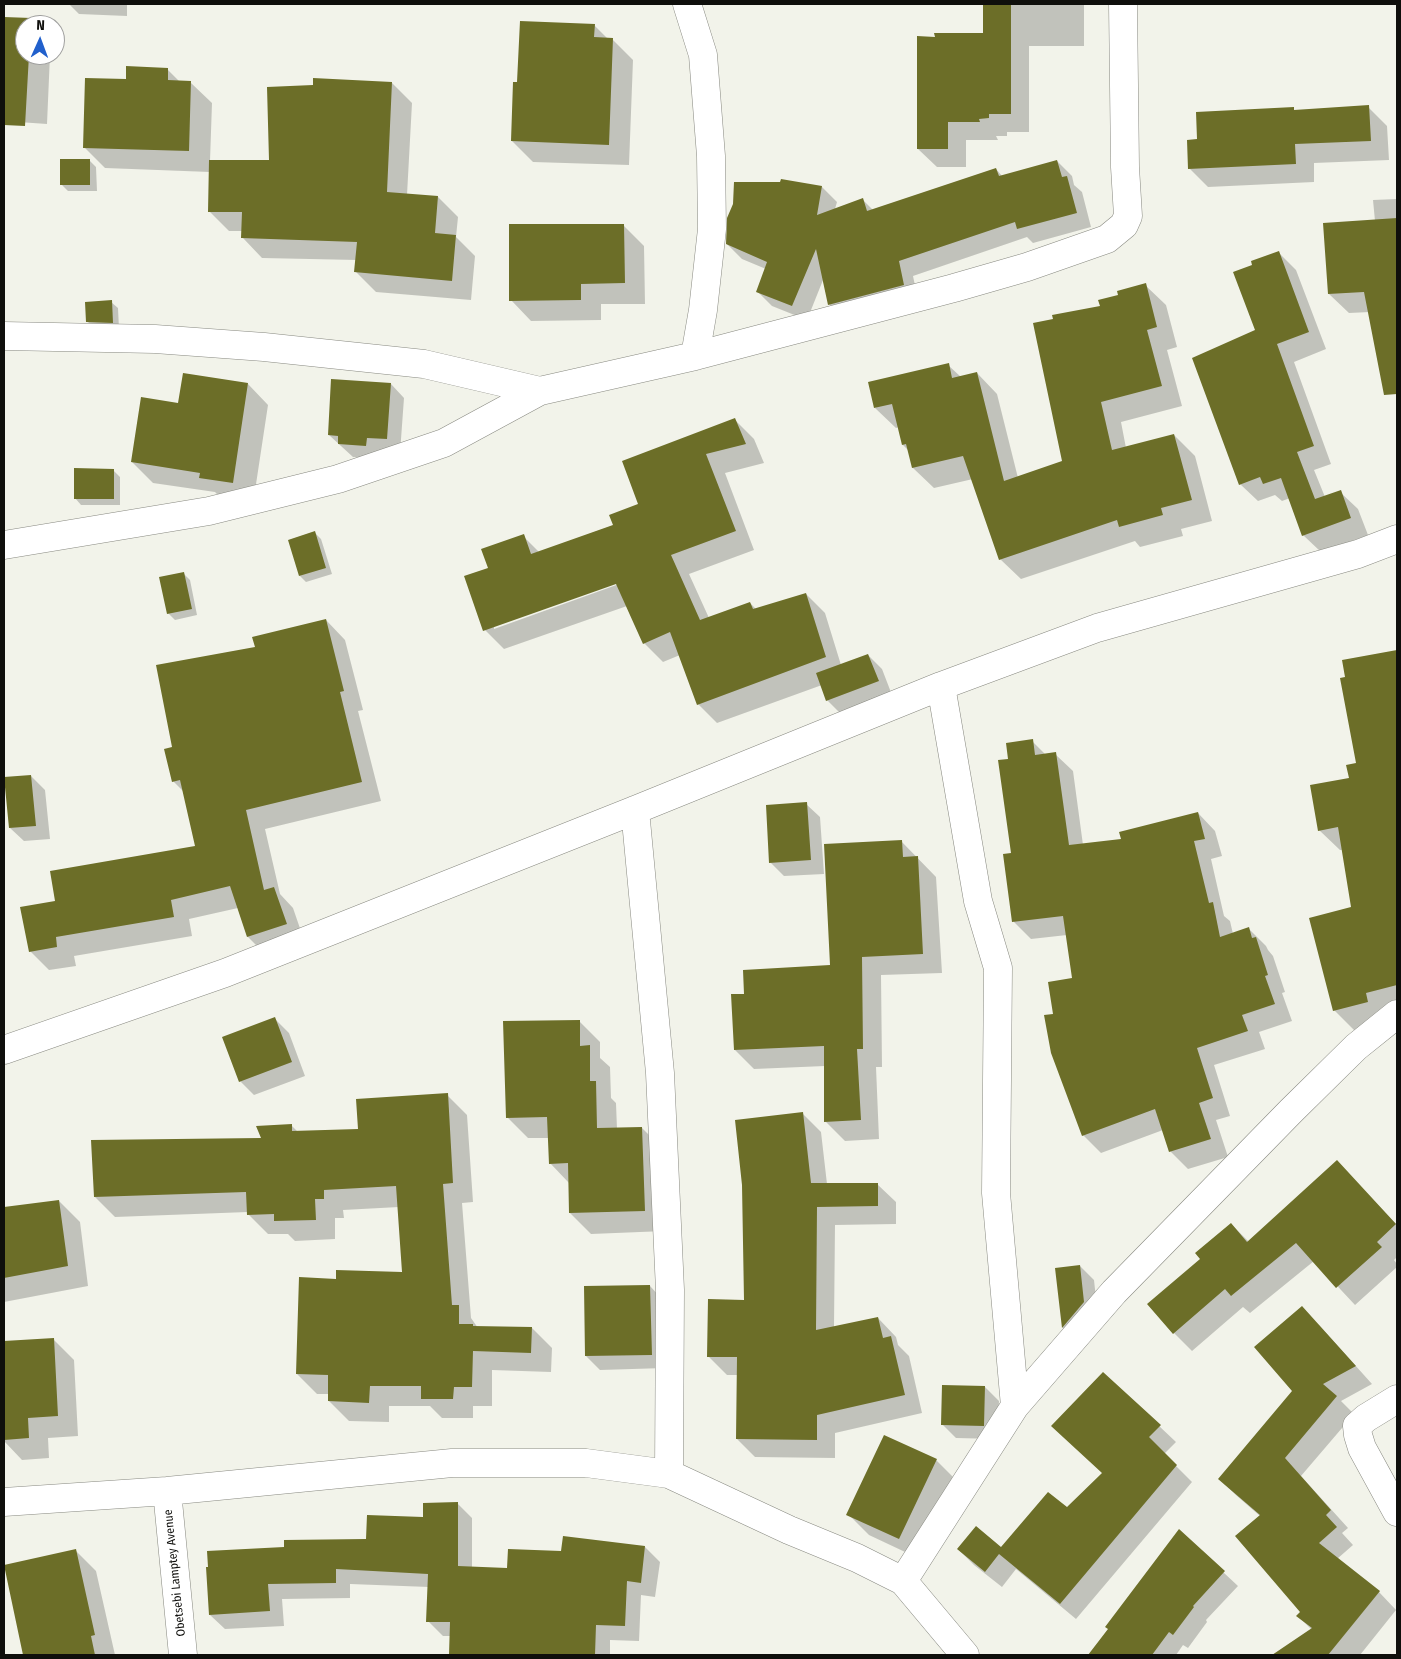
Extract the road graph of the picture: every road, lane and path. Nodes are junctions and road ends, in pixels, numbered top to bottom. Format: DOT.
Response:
graph roads {
  1 [pos="687,4"];
  2 [pos="1123,4"];
  3 [pos="4,336"];
  4 [pos="695,356"];
  5 [pos="540,391"];
  6 [pos="1397,539"];
  7 [pos="4,546"];
  8 [pos="941,686"];
  9 [pos="635,810"];
  10 [pos="1397,1014"];
  11 [pos="4,1050"];
  12 [pos="1397,1399"];
  13 [pos="1015,1406"];
  14 [pos="669,1474"];
  15 [pos="167,1491"];
  16 [pos="4,1502"];
  17 [pos="1397,1512"];
  18 [pos="903,1581"];
  19 [pos="183,1655"];
  20 [pos="965,1655"];
  1 -- 4 [label="street"];
  2 -- 4 [label="street"];
  3 -- 5 [label="street"];
  4 -- 5 [label="street"];
  5 -- 7 [label="street"];
  6 -- 8 [label="street"];
  8 -- 9 [label="street"];
  8 -- 13 [label="street"];
  9 -- 11 [label="street"];
  9 -- 14 [label="street"];
  10 -- 13 [label="street"];
  12 -- 17 [label="street"];
  13 -- 18 [label="street"];
  14 -- 15 [label="street"];
  14 -- 18 [label="street"];
  15 -- 16 [label="street"];
  15 -- 19 [label="street, Obetsebi Lamptey Avenue"];
  18 -- 20 [label="street"];
}
